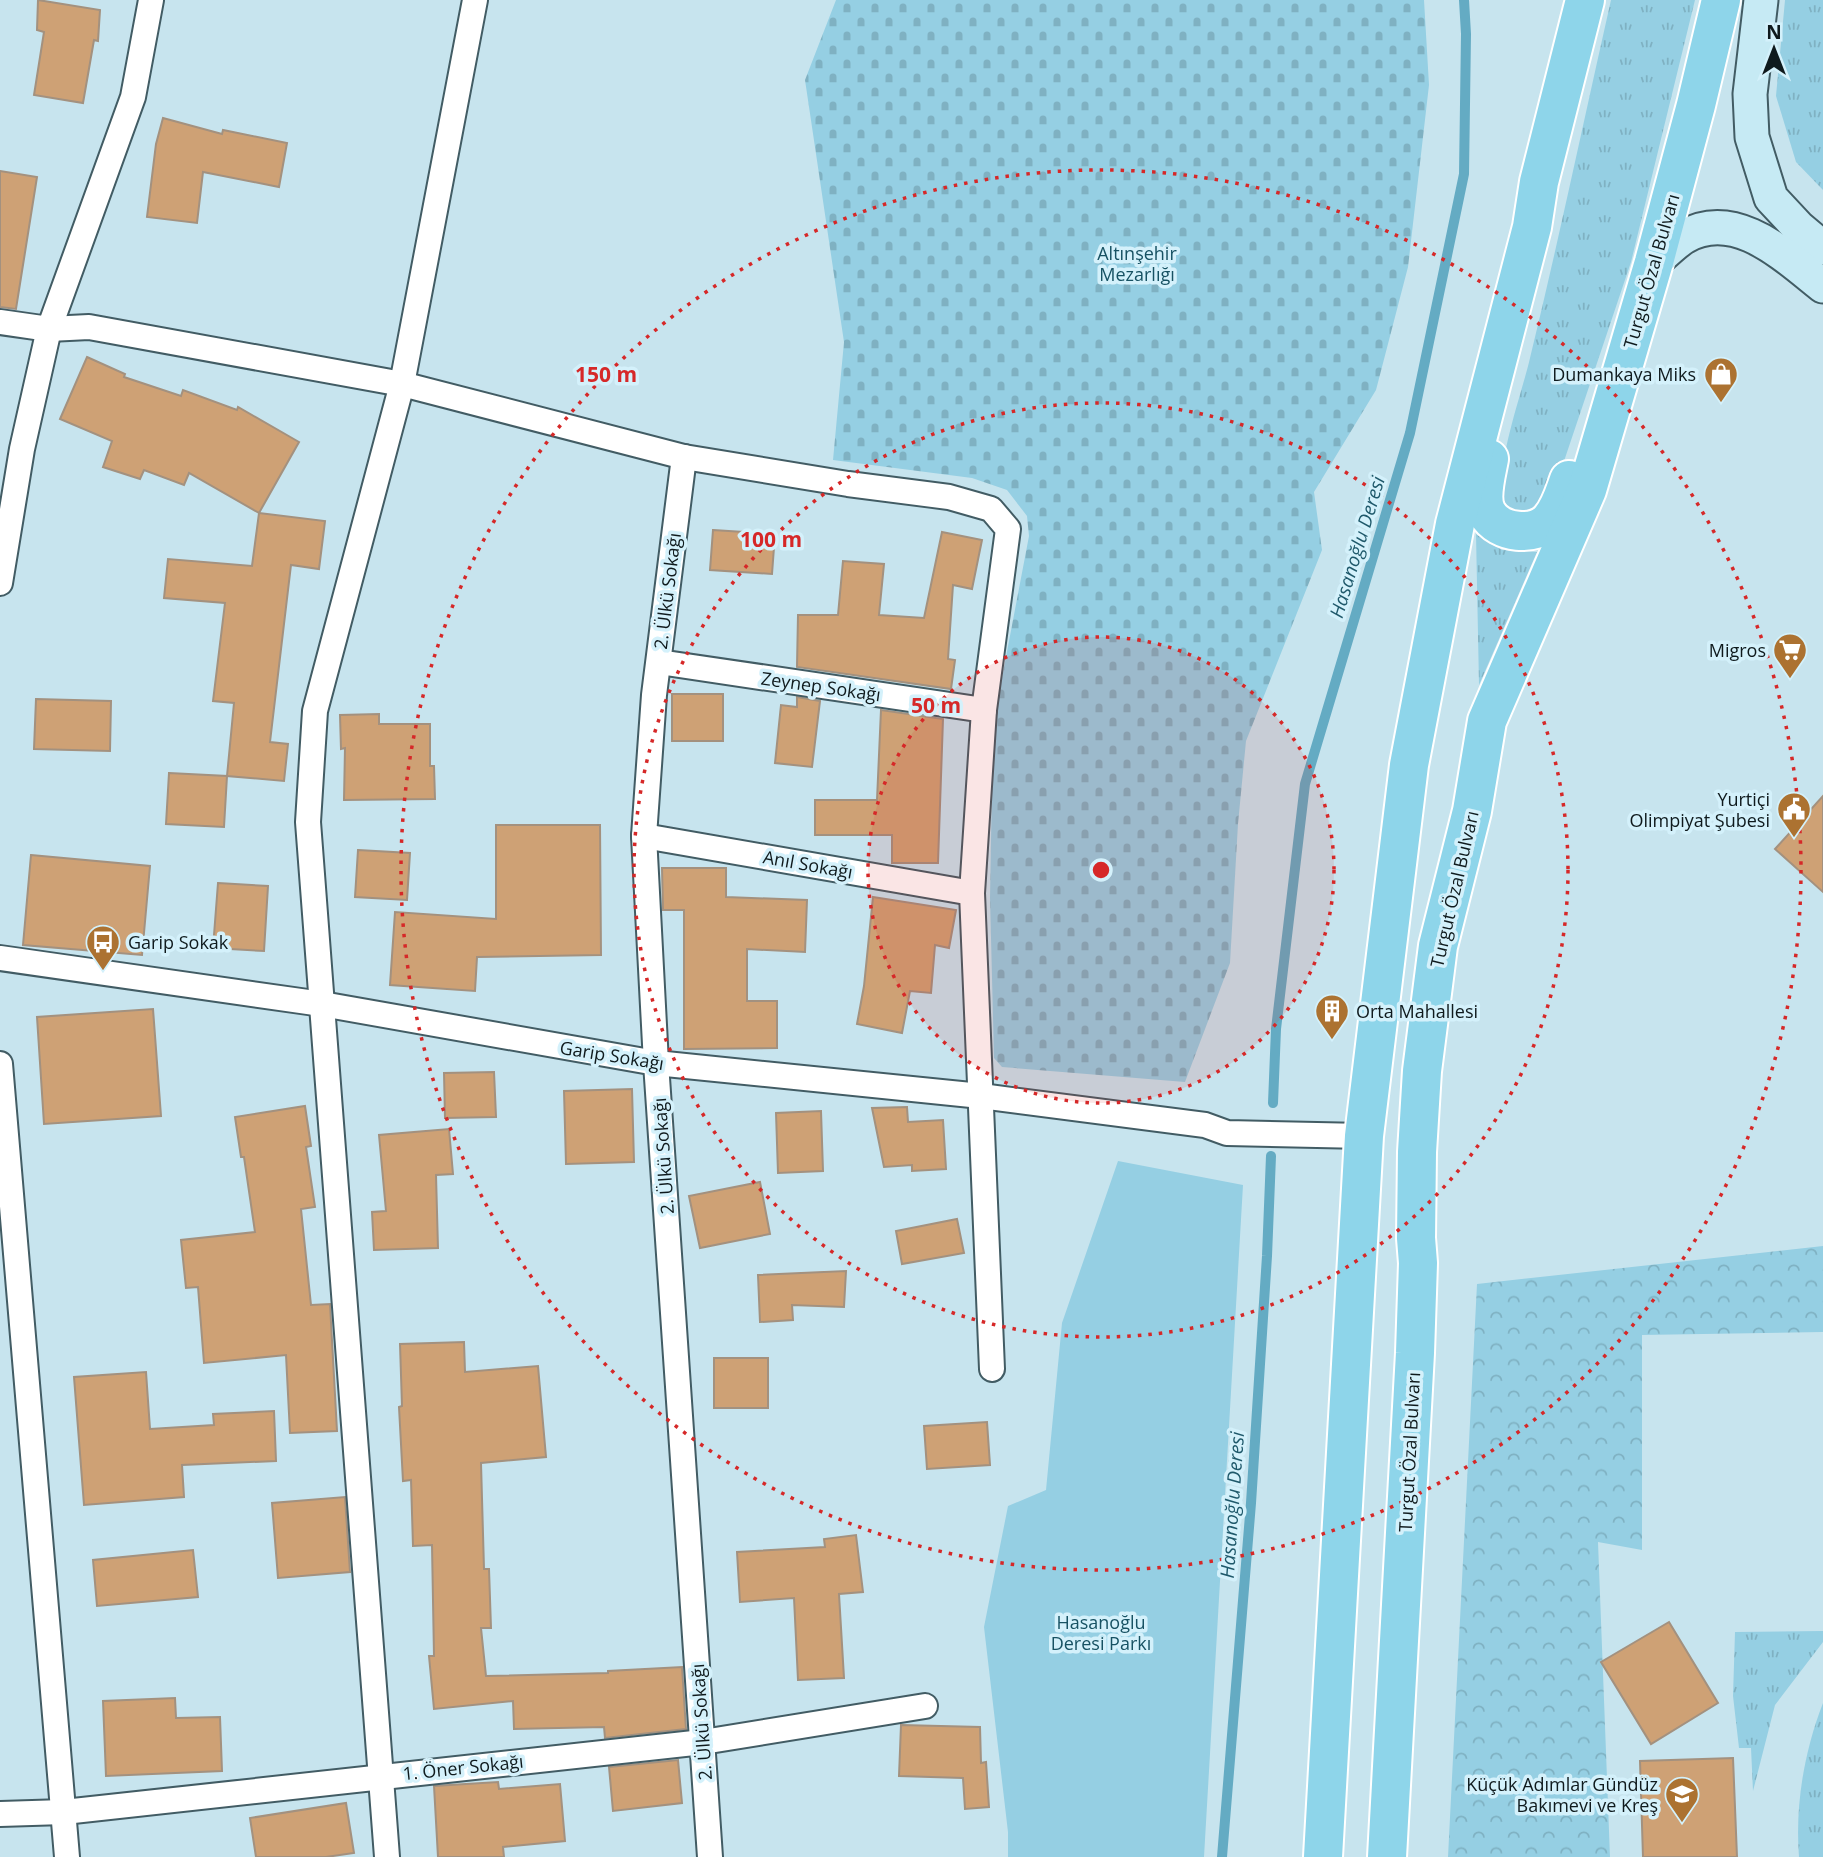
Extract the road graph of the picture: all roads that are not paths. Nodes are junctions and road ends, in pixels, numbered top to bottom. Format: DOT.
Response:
graph roads {
  1 [pos="151,0"];
  2 [pos="475,0"];
  3 [pos="1585,0"];
  4 [pos="1721,0"];
  5 [pos="1761,0"];
  6 [pos="1532,227"];
  7 [pos="1823,248"];
  8 [pos="1654,262"];
  9 [pos="1823,286"];
  10 [pos="0,322"];
  11 [pos="49,330"];
  12 [pos="402,384"];
  13 [pos="684,457"];
  14 [pos="0,583"];
  15 [pos="659,662"];
  16 [pos="984,710"];
  17 [pos="644,836"];
  18 [pos="972,893"];
  19 [pos="0,958"];
  20 [pos="322,1004"];
  21 [pos="656,1063"];
  22 [pos="0,1064"];
  23 [pos="981,1097"];
  24 [pos="1364,1136"];
  25 [pos="1417,1153"];
  26 [pos="992,1369"];
  27 [pos="925,1706"];
  28 [pos="703,1742"];
  29 [pos="382,1776"];
  30 [pos="64,1812"];
  31 [pos="0,1814"];
  32 [pos="67,1857"];
  33 [pos="387,1857"];
  34 [pos="710,1857"];
  35 [pos="1324,1857"];
  36 [pos="1387,1857"];
  1 -- 11 [label="street"];
  2 -- 12 [label="street"];
  3 -- 6 [label="main road"];
  4 -- 8 [label="main road, Turgut Özal Bulvarı"];
  5 -- 7 [label="street"];
  6 -- 8 [label="main road"];
  6 -- 24 [label="main road"];
  8 -- 9 [label="street"];
  8 -- 25 [label="main road, Turgut Özal Bulvarı"];
  10 -- 11 [label="street"];
  11 -- 12 [label="street"];
  11 -- 14 [label="street"];
  12 -- 13 [label="street"];
  12 -- 20 [label="street"];
  13 -- 15 [label="street, 2. Ülkü Sokağı"];
  13 -- 16 [label="street"];
  15 -- 16 [label="street, Zeynep Sokağı"];
  15 -- 17 [label="street, 2. Ülkü Sokağı"];
  16 -- 18 [label="street"];
  17 -- 18 [label="street, Anıl Sokağı"];
  17 -- 21 [label="street, 2. Ülkü Sokağı"];
  18 -- 23 [label="street"];
  19 -- 20 [label="street, Garip Sokağı"];
  20 -- 21 [label="street, Garip Sokağı"];
  20 -- 29 [label="street"];
  21 -- 23 [label="street, Garip Sokağı"];
  21 -- 28 [label="street, 2. Ülkü Sokağı"];
  22 -- 30 [label="street"];
  23 -- 24 [label="street, Garip Sokağı"];
  23 -- 26 [label="street"];
  24 -- 25 [label="main road"];
  24 -- 35 [label="main road"];
  25 -- 36 [label="main road, Turgut Özal Bulvarı"];
  27 -- 28 [label="street, 1. Öner Sokağı"];
  28 -- 29 [label="street, 1. Öner Sokağı"];
  28 -- 34 [label="street, 2. Ülkü Sokağı"];
  29 -- 30 [label="street, 1. Öner Sokağı"];
  29 -- 33 [label="street"];
  30 -- 31 [label="street, 1. Öner Sokağı"];
  30 -- 32 [label="street"];
}
